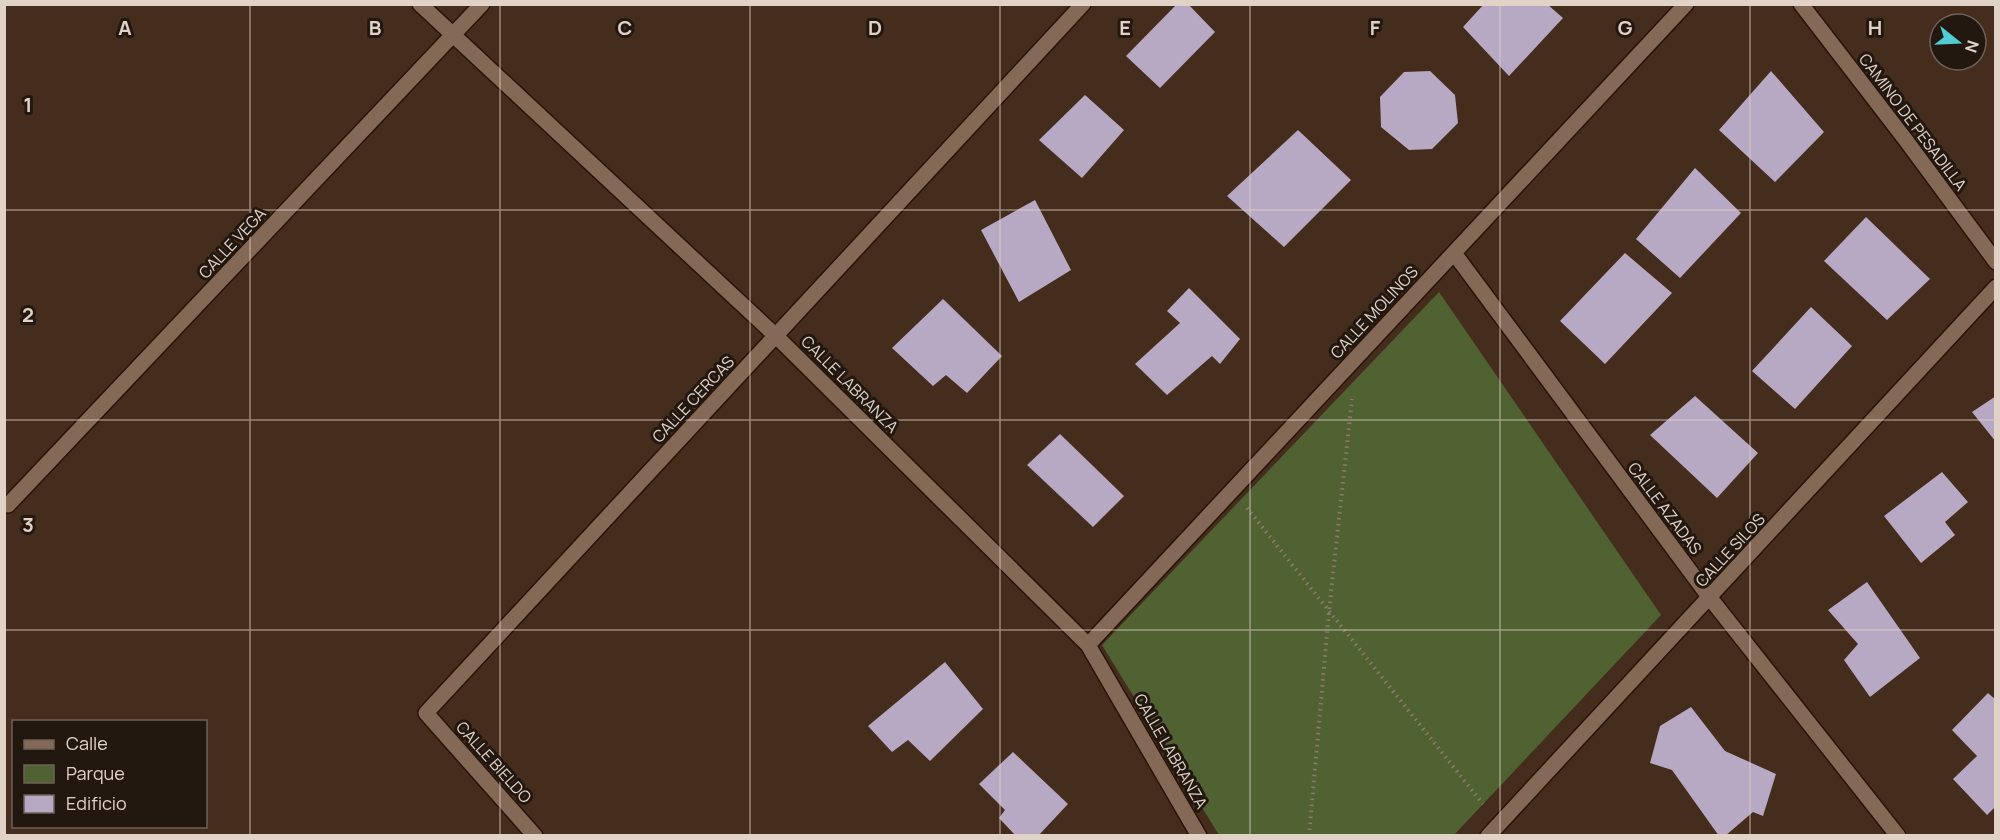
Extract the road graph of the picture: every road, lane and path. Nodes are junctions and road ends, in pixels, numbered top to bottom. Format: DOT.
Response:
graph roads {
  1 [pos="420,4"];
  2 [pos="482,4"];
  3 [pos="1083,4"];
  4 [pos="1686,4"];
  5 [pos="1801,4"];
  6 [pos="453,35"];
  7 [pos="1454,253"];
  8 [pos="1995,262"];
  9 [pos="1995,287"];
  10 [pos="776,336"];
  11 [pos="1353,392"];
  12 [pos="1240,500"];
  13 [pos="8,506"];
  14 [pos="1710,598"];
  15 [pos="1329,611"];
  16 [pos="1088,645"];
  17 [pos="426,713"];
  18 [pos="1483,804"];
  19 [pos="536,836"];
  20 [pos="1199,836"];
  21 [pos="1309,836"];
  22 [pos="1488,836"];
  23 [pos="1898,836"];
  1 -- 6 [label="street, CALLE LABRANZA"];
  2 -- 6 [label="street, CALLE VEGA"];
  3 -- 10 [label="street, CALLE CERCAS"];
  4 -- 7 [label="street, CALLE MOLINOS"];
  5 -- 8 [label="street, CAMINO DE PESADILLA"];
  6 -- 10 [label="street, CALLE LABRANZA"];
  6 -- 13 [label="street, CALLE VEGA"];
  7 -- 14 [label="street, CALLE AZADAS"];
  7 -- 16 [label="street, CALLE MOLINOS"];
  9 -- 14 [label="street, CALLE SILOS"];
  10 -- 16 [label="street, CALLE LABRANZA"];
  10 -- 17 [label="street, CALLE CERCAS"];
  11 -- 15 [label="path"];
  12 -- 15 [label="path"];
  14 -- 22 [label="street, CALLE SILOS"];
  14 -- 23 [label="street, CALLE AZADAS"];
  15 -- 18 [label="path"];
  15 -- 21 [label="path"];
  16 -- 20 [label="street, CALLE LABRANZA"];
  17 -- 19 [label="street, CALLE BIELDO"];
}
